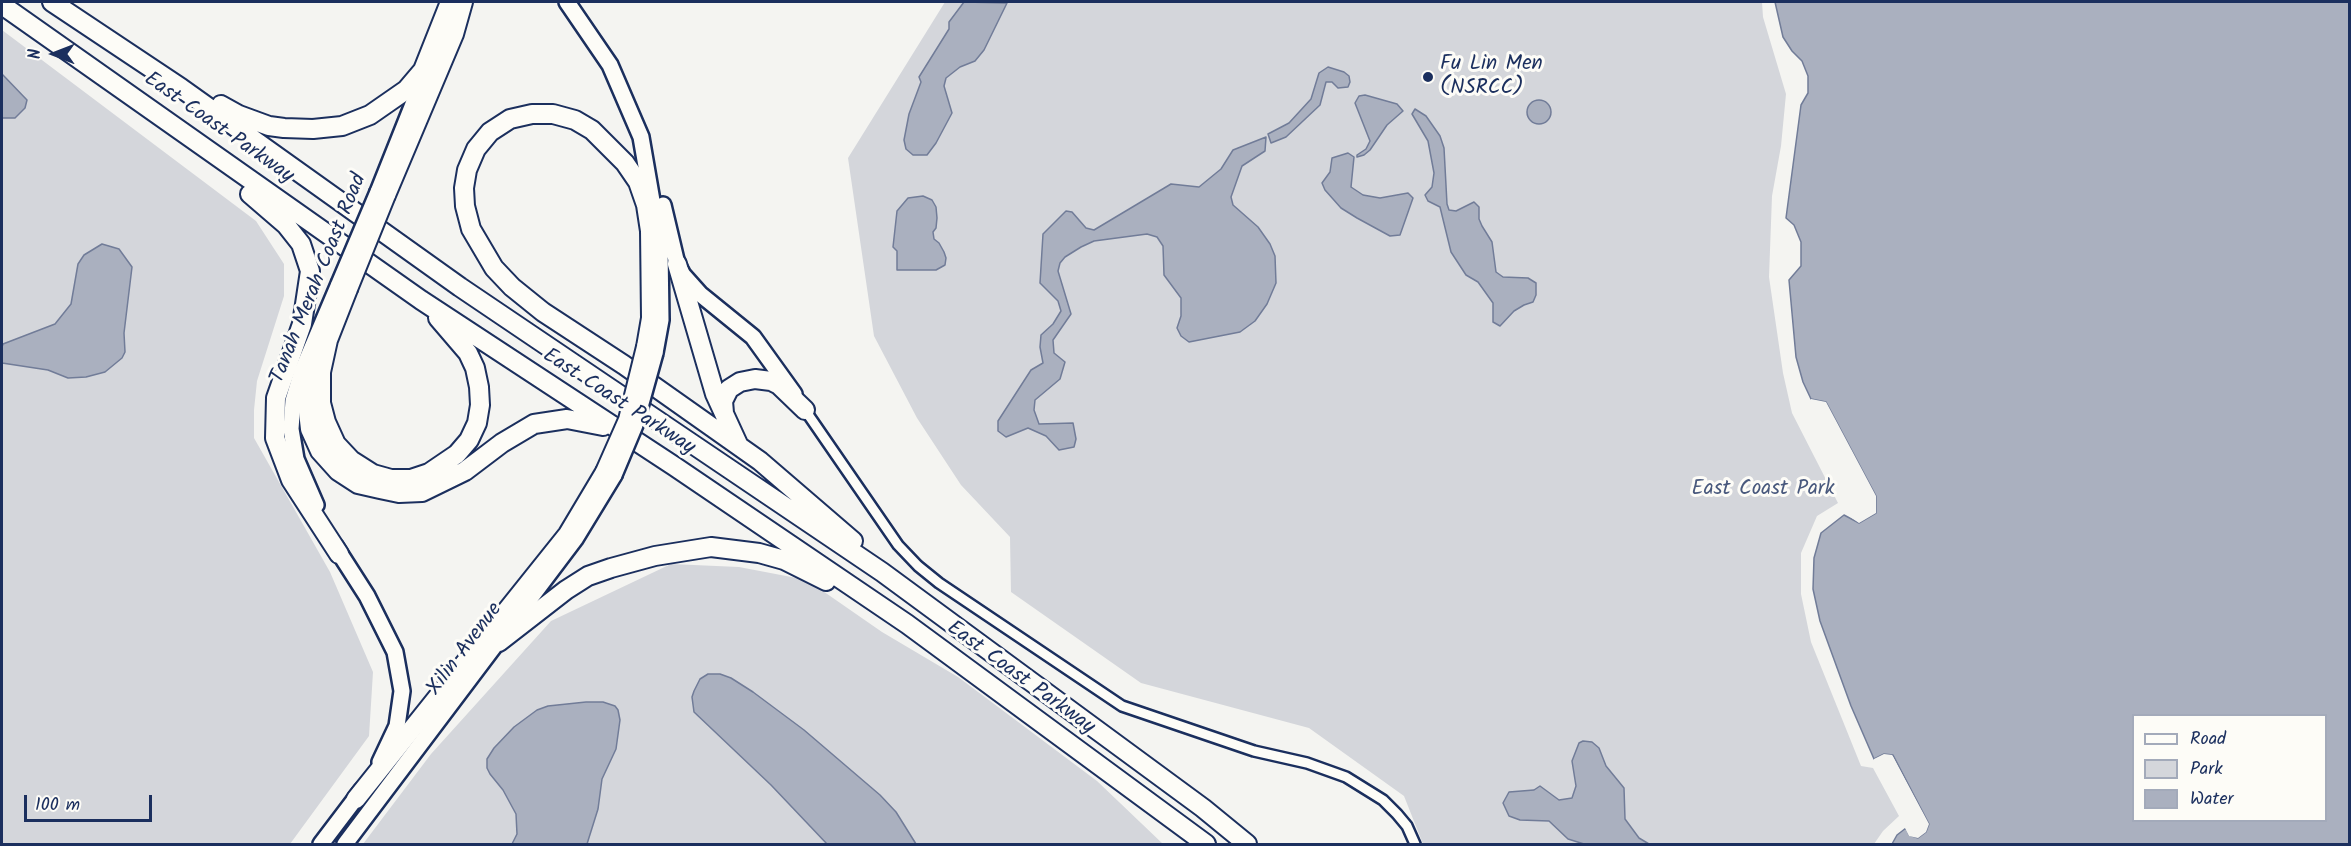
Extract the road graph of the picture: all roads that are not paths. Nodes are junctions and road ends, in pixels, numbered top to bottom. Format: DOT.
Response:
graph roads {
  1 [pos="52,2"];
  2 [pos="451,2"];
  3 [pos="463,2"];
  4 [pos="567,2"];
  5 [pos="2,5"];
  6 [pos="51,39"];
  7 [pos="181,88"];
  8 [pos="641,137"];
  9 [pos="382,194"];
  10 [pos="677,264"];
  11 [pos="344,287"];
  12 [pos="421,300"];
  13 [pos="318,336"];
  14 [pos="650,350"];
  15 [pos="805,410"];
  16 [pos="725,418"];
  17 [pos="616,429"];
  18 [pos="740,446"];
  19 [pos="609,474"];
  20 [pos="339,554"];
  21 [pos="882,572"];
  22 [pos="879,605"];
  23 [pos="499,642"];
  24 [pos="356,800"];
  25 [pos="1203,808"];
  26 [pos="321,844"];
  27 [pos="345,844"];
  28 [pos="1206,844"];
  29 [pos="1247,844"];
  30 [pos="1258,844"];
  31 [pos="1415,844"];
  1 -- 7 [label="highway, East Coast Parkway"];
  2 -- 7 [label="highway"];
  2 -- 9 [label="main road, Tanah Merah Coast Road"];
  3 -- 9 [label="highway"];
  4 -- 8 [label="main road"];
  5 -- 6 [label="highway, East Coast Parkway"];
  6 -- 12 [label="highway, East Coast Parkway"];
  6 -- 20 [label="highway"];
  7 -- 21 [label="highway, East Coast Parkway"];
  8 -- 10 [label="main road"];
  8 -- 14 [label="main road"];
  9 -- 11 [label="highway, bridge"];
  10 -- 15 [label="main road"];
  10 -- 16 [label="highway"];
  11 -- 12 [label="highway"];
  11 -- 13 [label="main road, Tanah Merah Coast Road"];
  12 -- 17 [label="highway, East Coast Parkway"];
  13 -- 17 [label="highway"];
  13 -- 20 [label="main road, Tanah Merah Coast Road"];
  14 -- 18 [label="highway"];
  14 -- 19 [label="highway, bridge"];
  15 -- 16 [label="highway"];
  15 -- 31 [label="street"];
  16 -- 18 [label="highway"];
  17 -- 22 [label="highway, East Coast Parkway"];
  18 -- 21 [label="highway"];
  19 -- 23 [label="main road, Xilin Avenue"];
  19 -- 24 [label="highway"];
  20 -- 24 [label="main road, Tanah Merah Coast Road"];
  21 -- 25 [label="highway, East Coast Parkway"];
  22 -- 23 [label="highway"];
  22 -- 28 [label="highway, East Coast Parkway"];
  23 -- 27 [label="main road, Xilin Avenue"];
  24 -- 26 [label="main road"];
  25 -- 29 [label="highway, East Coast Parkway"];
  25 -- 30 [label="highway"];
}
